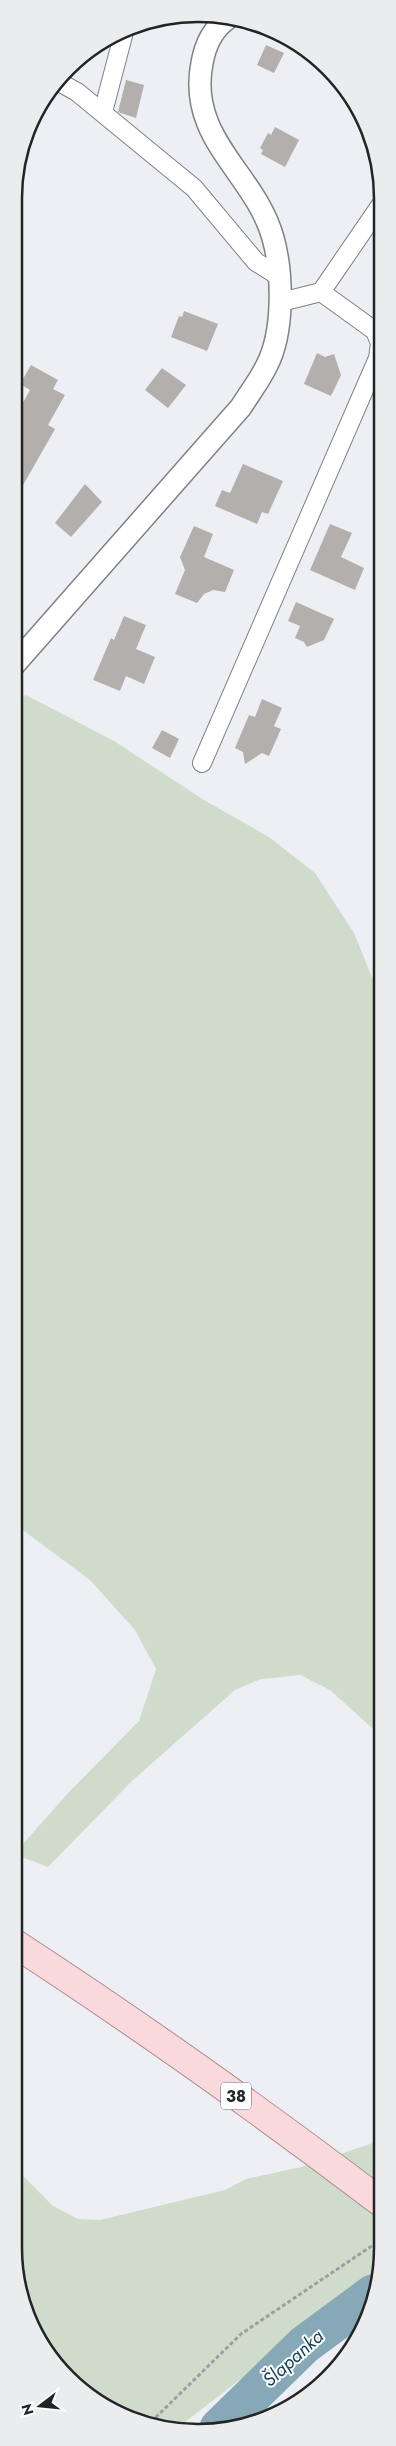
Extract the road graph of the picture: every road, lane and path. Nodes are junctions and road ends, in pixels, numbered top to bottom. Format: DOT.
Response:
graph roads {
  1 [pos="220,24"];
  2 [pos="122,40"];
  3 [pos="64,85"];
  4 [pos="103,112"];
  5 [pos="373,216"];
  6 [pos="280,277"];
  7 [pos="321,292"];
  8 [pos="281,302"];
  9 [pos="373,330"];
  10 [pos="373,369"];
  11 [pos="23,655"];
  12 [pos="202,763"];
  13 [pos="22,1948"];
  14 [pos="374,2197"];
  15 [pos="374,2244"];
  16 [pos="155,2418"];
  1 -- 6 [label="street"];
  2 -- 4 [label="street"];
  3 -- 4 [label="street"];
  4 -- 6 [label="street"];
  5 -- 7 [label="street"];
  6 -- 8 [label="street"];
  7 -- 8 [label="street"];
  7 -- 9 [label="street"];
  8 -- 11 [label="street"];
  10 -- 12 [label="street"];
  13 -- 14 [label="main road, 38"];
  15 -- 16 [label="path"];
}
